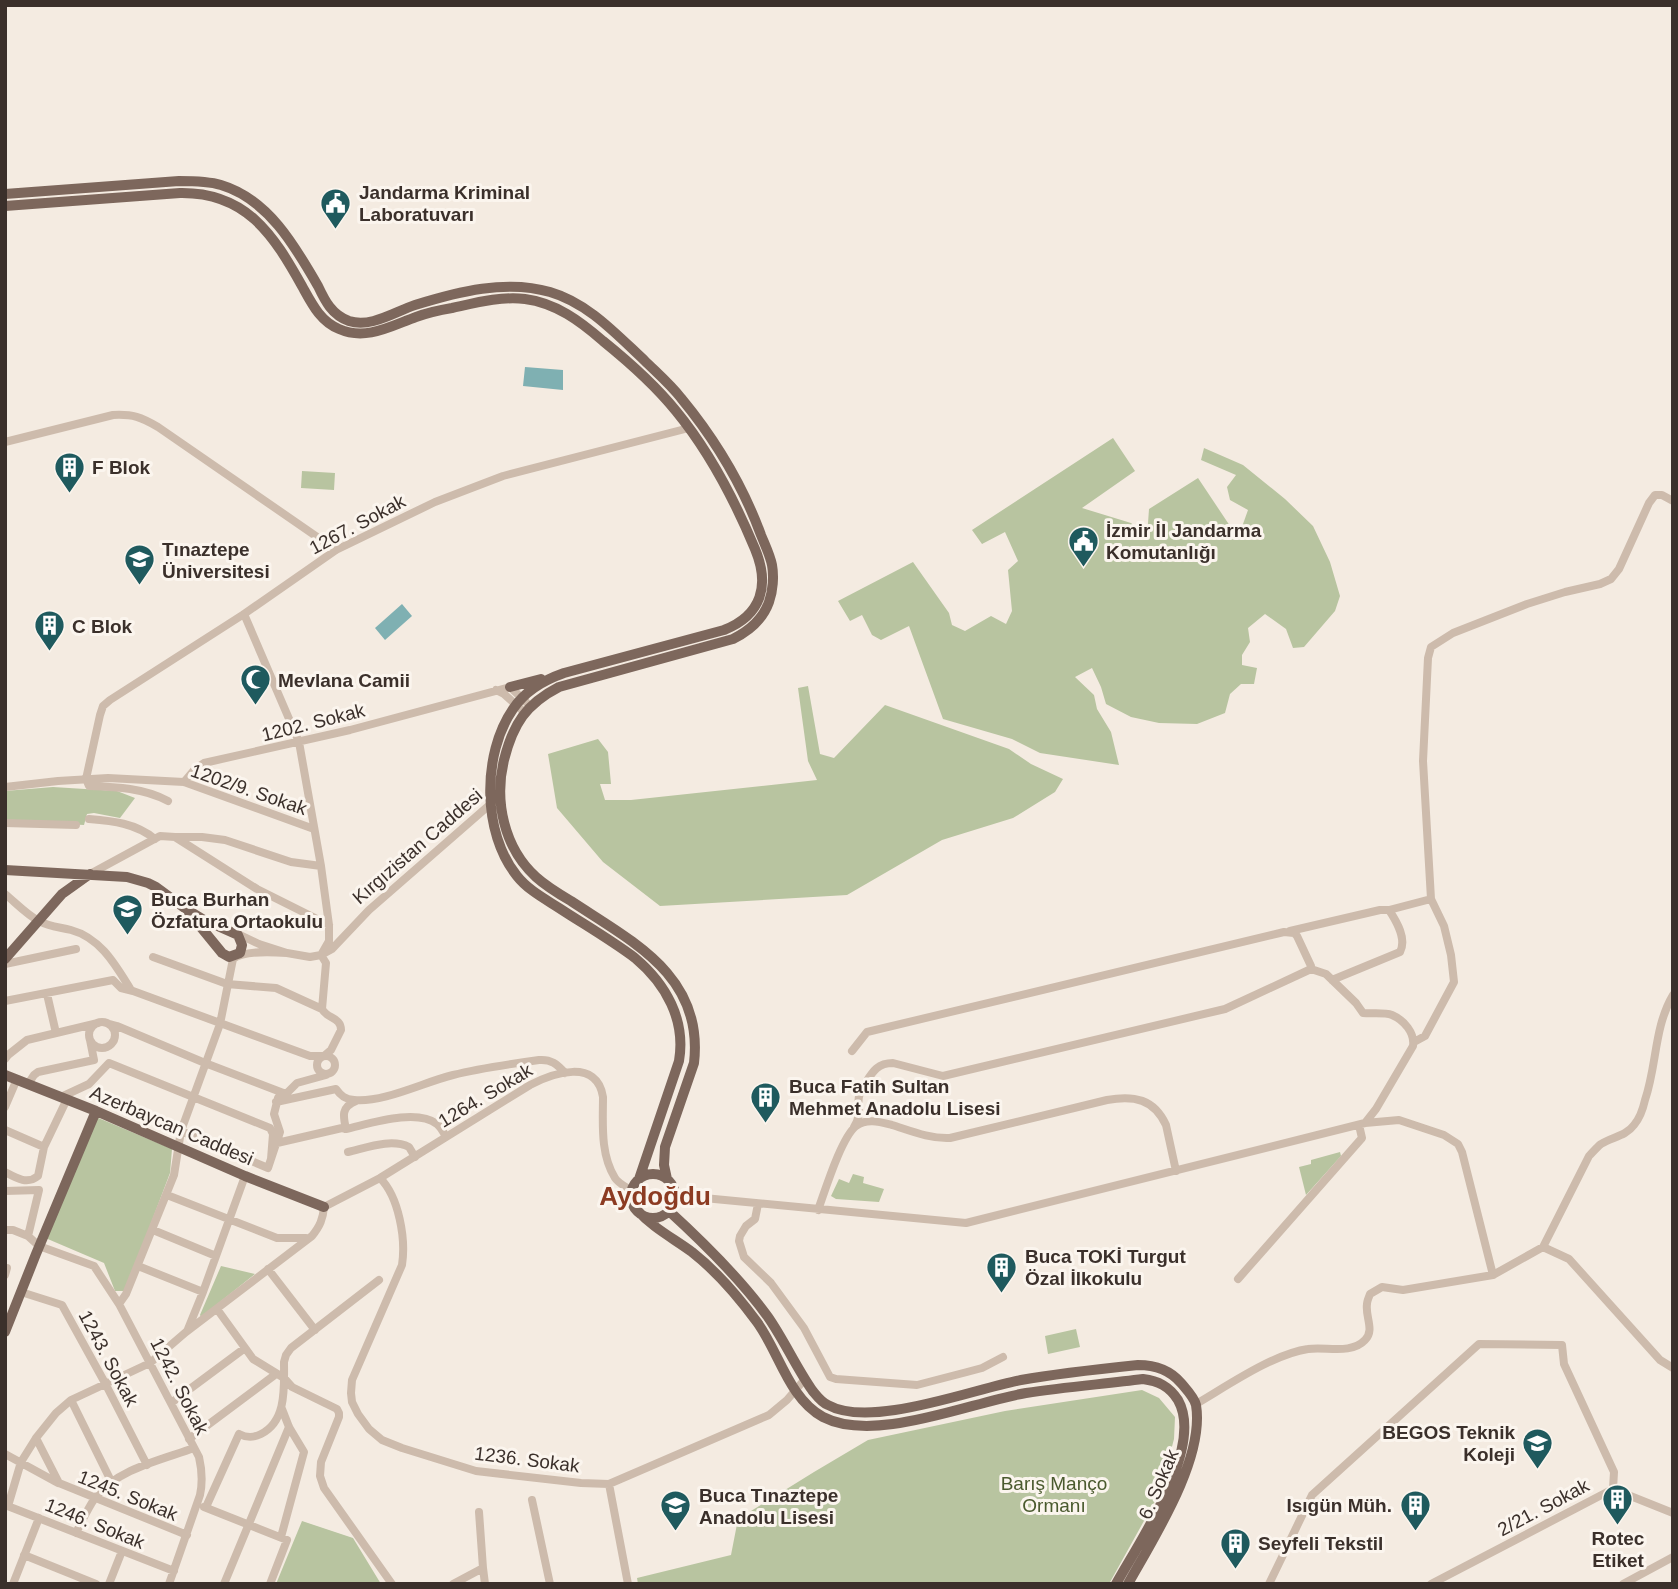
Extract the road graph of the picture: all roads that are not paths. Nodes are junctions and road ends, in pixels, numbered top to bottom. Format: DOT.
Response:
graph roads {
  1 [pos="5,194"];
  2 [pos="21,199"];
  3 [pos="5,205"];
  4 [pos="689,428"];
  5 [pos="5,442"];
  6 [pos="1673,501"];
  7 [pos="336,550"];
  8 [pos="244,614"];
  9 [pos="564,673"];
  10 [pos="510,687"];
  11 [pos="496,691"];
  12 [pos="523,705"];
  13 [pos="299,742"];
  14 [pos="86,779"];
  15 [pos="184,782"];
  16 [pos="5,787"];
  17 [pos="496,800"];
  18 [pos="168,801"];
  19 [pos="89,819"];
  20 [pos="5,823"];
  21 [pos="76,825"];
  22 [pos="314,829"];
  23 [pos="175,837"];
  24 [pos="155,839"];
  25 [pos="321,866"];
  26 [pos="5,870"];
  27 [pos="90,874"];
  28 [pos="5,894"];
  29 [pos="1431,899"];
  30 [pos="186,909"];
  31 [pos="1389,910"];
  32 [pos="38,921"];
  33 [pos="329,925"];
  34 [pos="1284,932"];
  35 [pos="235,933"];
  36 [pos="76,949"];
  37 [pos="219,950"];
  38 [pos="287,953"];
  39 [pos="7,955"];
  40 [pos="237,955"];
  41 [pos="321,955"];
  42 [pos="153,957"];
  43 [pos="1311,969"];
  44 [pos="1332,980"];
  45 [pos="227,984"];
  46 [pos="131,990"];
  47 [pos="47,994"];
  48 [pos="1673,995"];
  49 [pos="5,1001"];
  50 [pos="323,1009"];
  51 [pos="102,1023"];
  52 [pos="220,1024"];
  53 [pos="55,1033"];
  54 [pos="90,1040"];
  55 [pos="1414,1042"];
  56 [pos="111,1045"];
  57 [pos="16,1049"];
  58 [pos="5,1051"];
  59 [pos="852,1051"];
  60 [pos="324,1056"];
  61 [pos="5,1059"];
  62 [pos="109,1063"];
  63 [pos="205,1063"];
  64 [pos="565,1073"];
  65 [pos="5,1075"];
  66 [pos="326,1075"];
  67 [pos="17,1079"];
  68 [pos="29,1084"];
  69 [pos="281,1093"];
  70 [pos="193,1097"];
  71 [pos="64,1098"];
  72 [pos="359,1100"];
  73 [pos="276,1102"];
  74 [pos="5,1107"];
  75 [pos="96,1111"];
  76 [pos="1362,1124"];
  77 [pos="854,1127"];
  78 [pos="344,1128"];
  79 [pos="5,1130"];
  80 [pos="181,1131"];
  81 [pos="446,1137"];
  82 [pos="277,1143"];
  83 [pos="44,1147"];
  84 [pos="179,1148"];
  85 [pos="348,1153"];
  86 [pos="415,1157"];
  87 [pos="271,1159"];
  88 [pos="1177,1171"];
  89 [pos="5,1172"];
  90 [pos="38,1176"];
  91 [pos="245,1176"];
  92 [pos="380,1178"];
  93 [pos="639,1179"];
  94 [pos="667,1179"];
  95 [pos="39,1190"];
  96 [pos="5,1191"];
  97 [pos="632,1191"];
  98 [pos="167,1195"];
  99 [pos="675,1198"];
  100 [pos="758,1204"];
  101 [pos="324,1207"];
  102 [pos="637,1210"];
  103 [pos="818,1210"];
  104 [pos="669,1211"];
  105 [pos="229,1220"];
  106 [pos="5,1230"];
  107 [pos="153,1230"];
  108 [pos="28,1236"];
  109 [pos="308,1238"];
  110 [pos="39,1246"];
  111 [pos="1543,1247"];
  112 [pos="216,1256"];
  113 [pos="138,1266"];
  114 [pos="268,1269"];
  115 [pos="1493,1275"];
  116 [pos="1238,1279"];
  117 [pos="379,1280"];
  118 [pos="21,1292"];
  119 [pos="203,1292"];
  120 [pos="119,1304"];
  121 [pos="217,1309"];
  122 [pos="315,1330"];
  123 [pos="5,1332"];
  124 [pos="186,1332"];
  125 [pos="245,1348"];
  126 [pos="1003,1357"];
  127 [pos="150,1363"];
  128 [pos="1673,1368"];
  129 [pos="280,1376"];
  130 [pos="805,1379"];
  131 [pos="105,1383"];
  132 [pos="796,1391"];
  133 [pos="71,1399"];
  134 [pos="171,1403"];
  135 [pos="1196,1404"];
  136 [pos="281,1407"];
  137 [pos="355,1407"];
  138 [pos="339,1413"];
  139 [pos="289,1427"];
  140 [pos="36,1438"];
  141 [pos="189,1439"];
  142 [pos="194,1448"];
  143 [pos="5,1454"];
  144 [pos="21,1462"];
  145 [pos="147,1465"];
  146 [pos="58,1483"];
  147 [pos="112,1483"];
  148 [pos="609,1484"];
  149 [pos="1613,1489"];
  150 [pos="95,1499"];
  151 [pos="532,1500"];
  152 [pos="7,1505"];
  153 [pos="202,1506"];
  154 [pos="479,1512"];
  155 [pos="1673,1513"];
  156 [pos="39,1518"];
  157 [pos="248,1524"];
  158 [pos="76,1533"];
  159 [pos="187,1535"];
  160 [pos="281,1537"];
  161 [pos="122,1551"];
  162 [pos="24,1555"];
  163 [pos="1673,1557"];
  164 [pos="483,1568"];
  165 [pos="174,1571"];
  166 [pos="13,1584"];
  167 [pos="96,1584"];
  168 [pos="108,1584"];
  169 [pos="169,1584"];
  170 [pos="223,1584"];
  171 [pos="270,1584"];
  172 [pos="392,1584"];
  173 [pos="453,1584"];
  174 [pos="485,1584"];
  175 [pos="550,1584"];
  176 [pos="628,1584"];
  177 [pos="1116,1584"];
  178 [pos="1128,1584"];
  179 [pos="1269,1584"];
  180 [pos="1431,1584"];
  181 [pos="1623,1584"];
  1 -- 2 [label="main road"];
  2 -- 3 [label="main road"];
  2 -- 4 [label="main road"];
  2 -- 12 [label="main road"];
  4 -- 7 [label="street, 1267. Sokak"];
  4 -- 9 [label="main road"];
  5 -- 7 [label="street"];
  6 -- 29 [label="street"];
  7 -- 8 [label="street, 1267. Sokak"];
  8 -- 13 [label="street"];
  8 -- 14 [label="street, 1267. Sokak"];
  9 -- 10 [label="main road"];
  9 -- 12 [label="main road"];
  10 -- 11 [label="street, 1202. Sokak"];
  10 -- 12 [label="street"];
  11 -- 12 [label="street"];
  11 -- 13 [label="street, 1202. Sokak"];
  12 -- 17 [label="main road"];
  13 -- 15 [label="street, 1202. Sokak"];
  13 -- 22 [label="street"];
  14 -- 15 [label="street, 1202/9. Sokak"];
  14 -- 16 [label="street, 1202/9. Sokak"];
  14 -- 18 [label="street"];
  15 -- 22 [label="street, 1202/9. Sokak"];
  17 -- 41 [label="street, Kırgızistan Caddesi"];
  17 -- 93 [label="main road"];
  17 -- 94 [label="main road"];
  19 -- 24 [label="street"];
  20 -- 21 [label="street"];
  22 -- 25 [label="street"];
  23 -- 24 [label="street"];
  23 -- 25 [label="street"];
  23 -- 33 [label="street"];
  24 -- 27 [label="street"];
  25 -- 33 [label="street"];
  26 -- 27 [label="main road"];
  27 -- 30 [label="main road"];
  27 -- 32 [label="main road"];
  28 -- 32 [label="street"];
  29 -- 31 [label="street"];
  29 -- 55 [label="street"];
  30 -- 35 [label="main road"];
  30 -- 37 [label="main road"];
  31 -- 34 [label="street"];
  31 -- 44 [label="street"];
  32 -- 39 [label="main road"];
  32 -- 46 [label="street"];
  33 -- 41 [label="street"];
  34 -- 43 [label="street"];
  34 -- 59 [label="street"];
  35 -- 37 [label="main road"];
  35 -- 38 [label="street"];
  35 -- 40 [label="main road"];
  36 -- 39 [label="street"];
  37 -- 40 [label="main road"];
  37 -- 45 [label="street"];
  38 -- 40 [label="street"];
  38 -- 41 [label="street"];
  40 -- 45 [label="street"];
  41 -- 50 [label="street"];
  42 -- 45 [label="street"];
  43 -- 44 [label="street"];
  43 -- 77 [label="street"];
  44 -- 55 [label="street"];
  45 -- 50 [label="street"];
  45 -- 52 [label="street"];
  46 -- 47 [label="street"];
  46 -- 52 [label="street"];
  47 -- 49 [label="street"];
  47 -- 53 [label="street"];
  48 -- 111 [label="street"];
  50 -- 60 [label="street"];
  51 -- 53 [label="street"];
  51 -- 54 [label="street"];
  51 -- 56 [label="street"];
  51 -- 63 [label="street"];
  52 -- 60 [label="street"];
  52 -- 63 [label="street"];
  53 -- 57 [label="street"];
  54 -- 56 [label="street"];
  54 -- 68 [label="street"];
  55 -- 76 [label="street"];
  56 -- 62 [label="street"];
  57 -- 58 [label="street"];
  57 -- 61 [label="street"];
  60 -- 66 [label="street"];
  60 -- 66 [label="street"];
  62 -- 70 [label="street"];
  62 -- 71 [label="street"];
  63 -- 69 [label="street"];
  63 -- 70 [label="street"];
  64 -- 72 [label="street"];
  64 -- 81 [label="street, 1264. Sokak"];
  64 -- 97 [label="street"];
  65 -- 67 [label="main road, Azerbaycan Caddesi"];
  66 -- 69 [label="street"];
  67 -- 68 [label="main road, Azerbaycan Caddesi"];
  67 -- 74 [label="street"];
  68 -- 71 [label="main road, Azerbaycan Caddesi"];
  69 -- 73 [label="street"];
  70 -- 80 [label="street"];
  70 -- 87 [label="street"];
  71 -- 75 [label="main road, Azerbaycan Caddesi"];
  71 -- 83 [label="street"];
  72 -- 73 [label="street"];
  72 -- 78 [label="street"];
  73 -- 82 [label="street"];
  75 -- 84 [label="main road, Azerbaycan Caddesi"];
  75 -- 110 [label="main road"];
  76 -- 88 [label="street"];
  76 -- 115 [label="street"];
  76 -- 116 [label="street"];
  77 -- 88 [label="street"];
  77 -- 103 [label="street"];
  78 -- 81 [label="street"];
  78 -- 82 [label="street"];
  79 -- 83 [label="street"];
  80 -- 84 [label="street"];
  80 -- 87 [label="street"];
  81 -- 86 [label="street, 1264. Sokak"];
  82 -- 87 [label="street"];
  83 -- 90 [label="street"];
  84 -- 91 [label="main road, Azerbaycan Caddesi"];
  84 -- 98 [label="street"];
  85 -- 86 [label="street"];
  86 -- 92 [label="street, 1264. Sokak"];
  88 -- 103 [label="street"];
  89 -- 90 [label="street"];
  90 -- 95 [label="street"];
  91 -- 101 [label="main road, Azerbaycan Caddesi"];
  91 -- 105 [label="street"];
  92 -- 101 [label="street, 1264. Sokak"];
  92 -- 137 [label="street"];
  93 -- 94 [label="main road"];
  93 -- 97 [label="main road"];
  94 -- 99 [label="main road"];
  95 -- 96 [label="street"];
  95 -- 108 [label="street"];
  97 -- 102 [label="main road"];
  98 -- 105 [label="street"];
  98 -- 107 [label="street"];
  99 -- 100 [label="street"];
  99 -- 104 [label="main road"];
  100 -- 103 [label="street"];
  100 -- 126 [label="street"];
  101 -- 109 [label="street"];
  102 -- 104 [label="main road"];
  102 -- 132 [label="main road"];
  104 -- 130 [label="main road"];
  105 -- 109 [label="street"];
  105 -- 112 [label="street"];
  106 -- 108 [label="street"];
  107 -- 112 [label="street"];
  107 -- 113 [label="street"];
  108 -- 110 [label="street"];
  109 -- 114 [label="street"];
  110 -- 118 [label="main road"];
  110 -- 120 [label="street, 1242. Sokak"];
  111 -- 115 [label="street"];
  111 -- 128 [label="street"];
  112 -- 119 [label="street"];
  113 -- 119 [label="street"];
  113 -- 120 [label="street"];
  114 -- 121 [label="street"];
  114 -- 122 [label="street"];
  115 -- 135 [label="street"];
  117 -- 122 [label="street"];
  118 -- 123 [label="main road"];
  118 -- 131 [label="street, 1243. Sokak"];
  119 -- 124 [label="street"];
  120 -- 127 [label="street, 1242. Sokak"];
  121 -- 124 [label="street"];
  121 -- 125 [label="street"];
  122 -- 129 [label="street"];
  124 -- 127 [label="street"];
  125 -- 129 [label="street"];
  125 -- 134 [label="street"];
  127 -- 131 [label="street"];
  127 -- 134 [label="street, 1242. Sokak"];
  129 -- 136 [label="street"];
  129 -- 138 [label="street"];
  129 -- 141 [label="street"];
  130 -- 132 [label="street, 1236. Sokak"];
  130 -- 135 [label="main road"];
  131 -- 133 [label="street"];
  131 -- 145 [label="street, 1243. Sokak"];
  132 -- 148 [label="street, 1236. Sokak"];
  132 -- 177 [label="main road, 6. Sokak"];
  133 -- 140 [label="street"];
  133 -- 147 [label="street"];
  134 -- 141 [label="street, 1242. Sokak"];
  135 -- 178 [label="main road, 6. Sokak"];
  136 -- 139 [label="street"];
  136 -- 153 [label="street"];
  137 -- 138 [label="street"];
  137 -- 148 [label="street, 1236. Sokak"];
  138 -- 172 [label="street"];
  139 -- 157 [label="street"];
  139 -- 160 [label="street"];
  140 -- 144 [label="street"];
  140 -- 146 [label="street, 1245. Sokak"];
  141 -- 142 [label="street, 1242. Sokak"];
  142 -- 145 [label="street"];
  142 -- 153 [label="street, 1242. Sokak"];
  143 -- 144 [label="street, 1245. Sokak"];
  144 -- 146 [label="street, 1245. Sokak"];
  144 -- 152 [label="street"];
  145 -- 147 [label="street"];
  146 -- 150 [label="street, 1245. Sokak"];
  147 -- 150 [label="street"];
  148 -- 176 [label="street"];
  149 -- 155 [label="street, 2/21. Sokak"];
  149 -- 179 [label="street"];
  149 -- 180 [label="street, 2/21. Sokak"];
  150 -- 158 [label="street"];
  150 -- 159 [label="street, 1245. Sokak"];
  151 -- 175 [label="street"];
  152 -- 156 [label="street, 1246. Sokak"];
  153 -- 157 [label="street"];
  153 -- 159 [label="street, 1242. Sokak"];
  154 -- 164 [label="street"];
  156 -- 158 [label="street, 1246. Sokak"];
  156 -- 162 [label="street"];
  157 -- 160 [label="street"];
  157 -- 170 [label="street"];
  158 -- 161 [label="street, 1246. Sokak"];
  159 -- 165 [label="street, 1242. Sokak"];
  160 -- 171 [label="street"];
  161 -- 165 [label="street, 1246. Sokak"];
  161 -- 168 [label="street"];
  162 -- 166 [label="street"];
  162 -- 167 [label="street"];
  163 -- 181 [label="street"];
  164 -- 173 [label="street"];
  164 -- 174 [label="street"];
  165 -- 169 [label="street, 1242. Sokak"];
}
